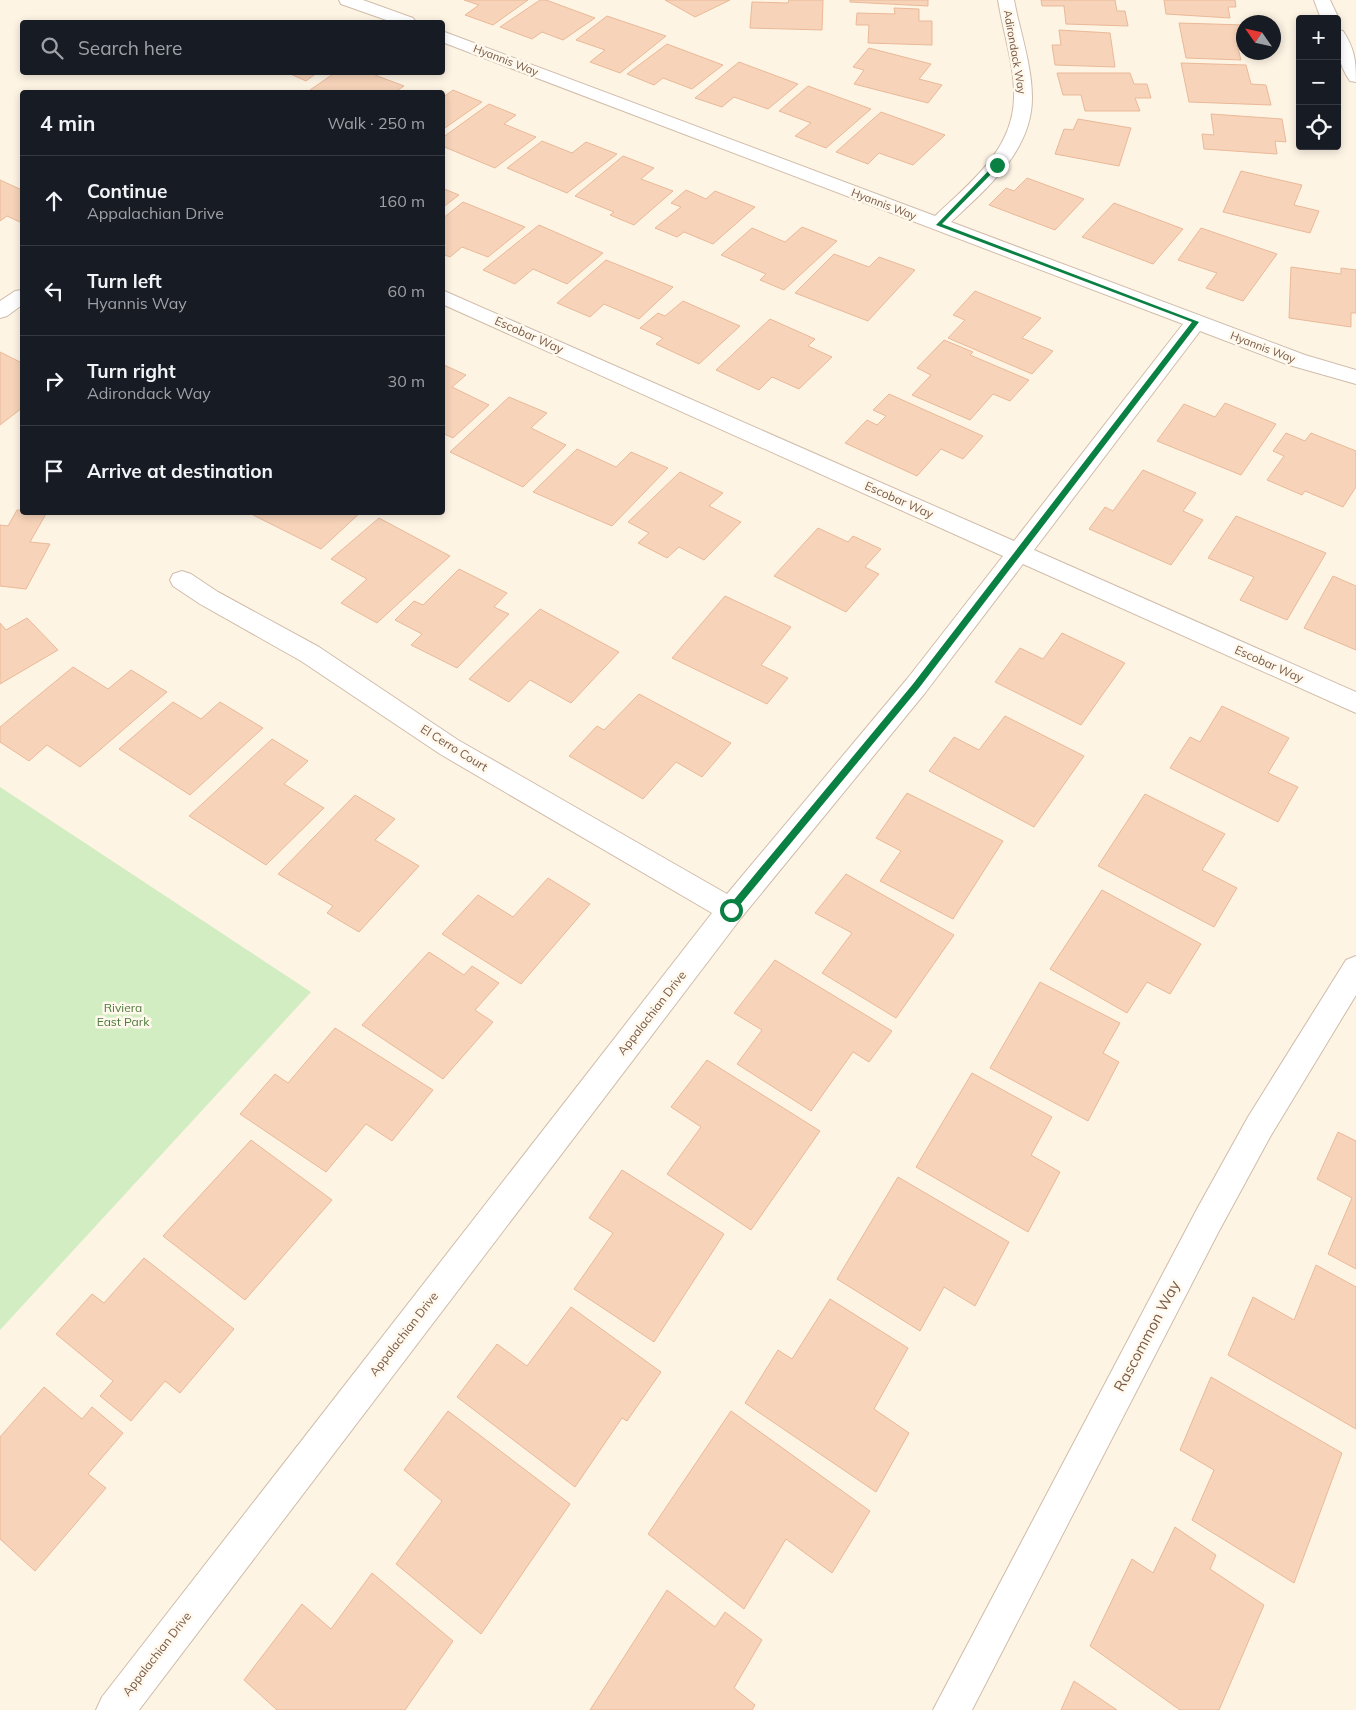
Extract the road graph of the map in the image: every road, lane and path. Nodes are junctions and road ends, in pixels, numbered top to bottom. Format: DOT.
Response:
graph roads {
  1 [pos="347,0"];
  2 [pos="1006,0"];
  3 [pos="1322,0"];
  4 [pos="1328,15"];
  5 [pos="402,20"];
  6 [pos="445,37"];
  7 [pos="1341,44"];
  8 [pos="1356,78"];
  9 [pos="938,224"];
  10 [pos="20,297"];
  11 [pos="445,297"];
  12 [pos="0,311"];
  13 [pos="1196,322"];
  14 [pos="1356,377"];
  15 [pos="1018,552"];
  16 [pos="182,580"];
  17 [pos="1356,703"];
  18 [pos="731,910"];
  19 [pos="1356,969"];
  20 [pos="115,1710"];
  21 [pos="952,1710"];
  1 -- 5 [label="street"];
  2 -- 9 [label="street, Adirondack Way"];
  3 -- 4 [label="street"];
  6 -- 9 [label="street, Hyannis Way"];
  7 -- 8 [label="street"];
  9 -- 13 [label="street, Hyannis Way"];
  10 -- 12 [label="street"];
  11 -- 15 [label="street, Escobar Way"];
  13 -- 14 [label="street, Hyannis Way"];
  13 -- 15 [label="street, Appalachian Drive"];
  15 -- 17 [label="street, Escobar Way"];
  15 -- 18 [label="street, Appalachian Drive"];
  16 -- 18 [label="street, El Cerro Court"];
  18 -- 20 [label="street, Appalachian Drive"];
  19 -- 21 [label="street, Rascommon Way"];
}
